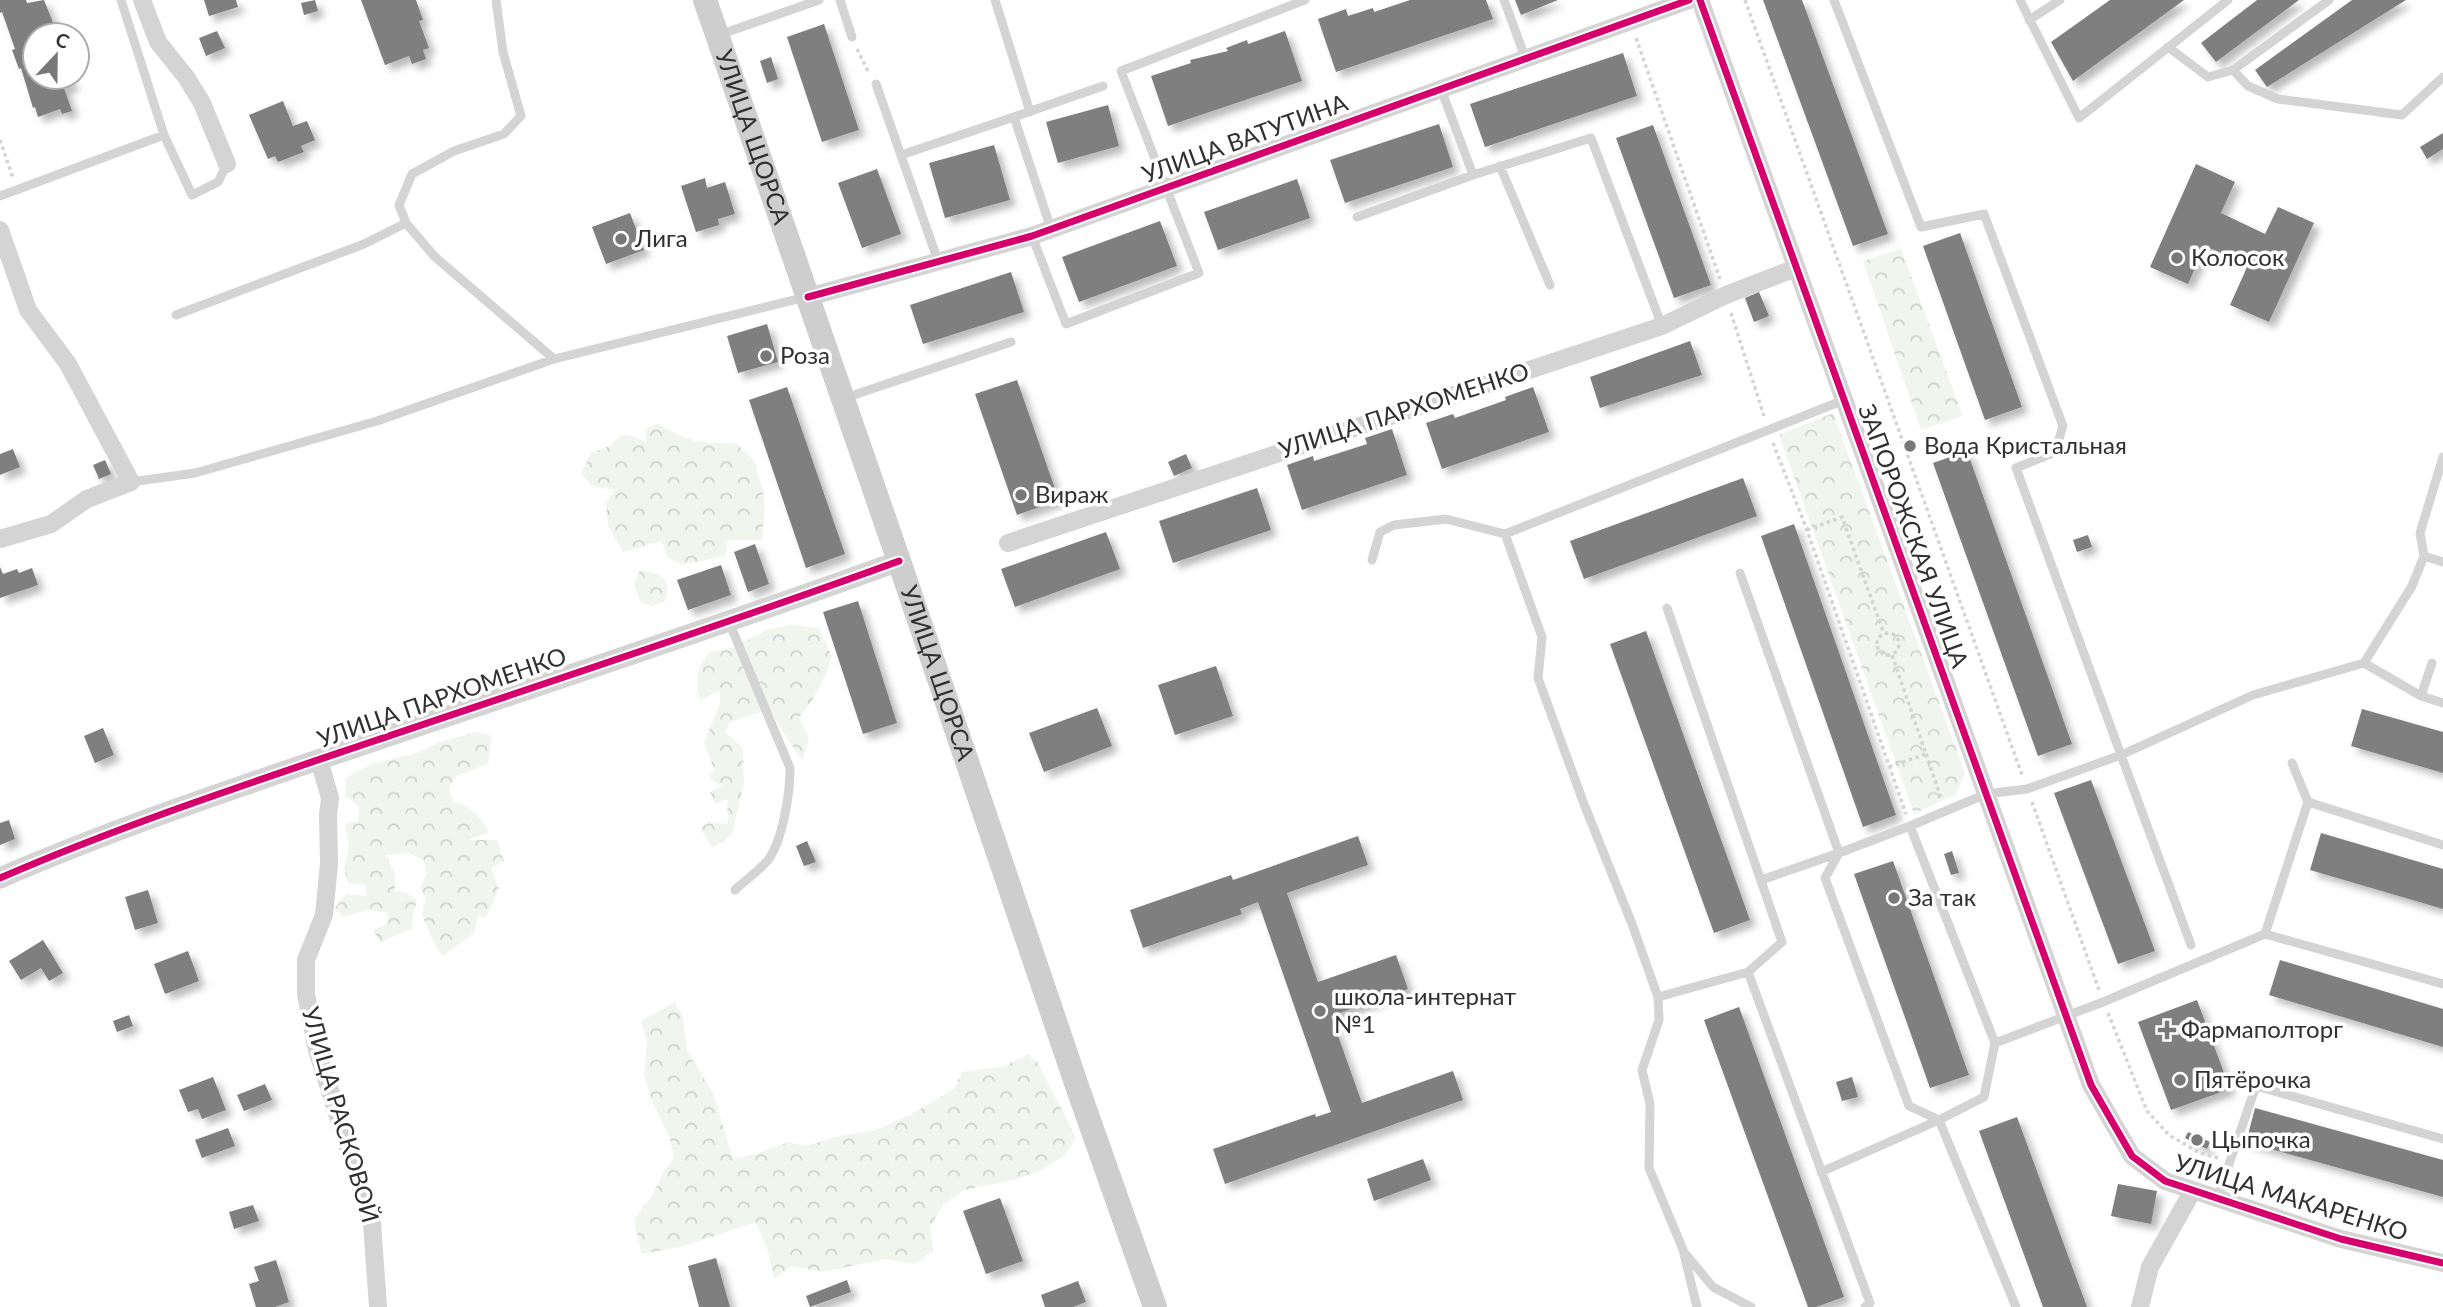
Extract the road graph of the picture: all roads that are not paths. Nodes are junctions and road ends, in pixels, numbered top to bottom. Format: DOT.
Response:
graph roads {
  1 [pos="121,0"];
  2 [pos="142,0"];
  3 [pos="496,0"];
  4 [pos="705,0"];
  5 [pos="819,0"];
  6 [pos="840,0"];
  7 [pos="995,0"];
  8 [pos="1305,0"];
  9 [pos="1504,0"];
  10 [pos="1689,0"];
  11 [pos="1700,0"];
  12 [pos="1834,0"];
  13 [pos="2020,0"];
  14 [pos="2060,0"];
  15 [pos="2228,0"];
  16 [pos="2329,0"];
  17 [pos="2029,20"];
  18 [pos="717,35"];
  19 [pos="852,37"];
  20 [pos="2168,47"];
  21 [pos="1526,60"];
  22 [pos="2233,70"];
  23 [pos="2443,77"];
  24 [pos="876,84"];
  25 [pos="1103,86"];
  26 [pos="1441,89"];
  27 [pos="1030,112"];
  28 [pos="1014,117"];
  29 [pos="164,135"];
  30 [pos="901,155"];
  31 [pos="227,164"];
  32 [pos="1500,166"];
  33 [pos="1473,175"];
  34 [pos="1166,188"];
  35 [pos="0,196"];
  36 [pos="1357,217"];
  37 [pos="406,223"];
  38 [pos="1051,229"];
  39 [pos="0,230"];
  40 [pos="1032,236"];
  41 [pos="938,261"];
  42 [pos="1797,268"];
  43 [pos="1550,285"];
  44 [pos="808,297"];
  45 [pos="176,315"];
  46 [pos="1662,326"];
  47 [pos="1011,342"];
  48 [pos="554,359"];
  49 [pos="843,399"];
  50 [pos="1844,400"];
  51 [pos="2443,457"];
  52 [pos="131,482"];
  53 [pos="1505,534"];
  54 [pos="0,539"];
  55 [pos="1008,543"];
  56 [pos="2424,556"];
  57 [pos="1372,560"];
  58 [pos="899,561"];
  59 [pos="2443,562"];
  60 [pos="1740,573"];
  61 [pos="1667,608"];
  62 [pos="729,622"];
  63 [pos="2364,663"];
  64 [pos="2431,663"];
  65 [pos="2421,696"];
  66 [pos="2443,703"];
  67 [pos="2121,755"];
  68 [pos="319,760"];
  69 [pos="2292,763"];
  70 [pos="1986,794"];
  71 [pos="2308,802"];
  72 [pos="1910,826"];
  73 [pos="2443,845"];
  74 [pos="1839,853"];
  75 [pos="0,878"];
  76 [pos="1761,880"];
  77 [pos="735,890"];
  78 [pos="2265,934"];
  79 [pos="2191,945"];
  80 [pos="1748,972"];
  81 [pos="2443,984"];
  82 [pos="1658,998"];
  83 [pos="2066,1015"];
  84 [pos="1995,1042"];
  85 [pos="2091,1085"];
  86 [pos="1939,1120"];
  87 [pos="2443,1139"];
  88 [pos="1821,1172"];
  89 [pos="2192,1192"];
  90 [pos="2217,1199"];
  91 [pos="1684,1252"];
  92 [pos="2443,1263"];
  93 [pos="378,1307"];
  94 [pos="1155,1307"];
  95 [pos="1697,1307"];
  96 [pos="1751,1307"];
  97 [pos="1865,1307"];
  98 [pos="2016,1307"];
  99 [pos="2140,1307"];
  1 -- 29 [label="lane"];
  2 -- 31 [label="street"];
  3 -- 37 [label="lane"];
  4 -- 18 [label="main road, УЛИЦА ЩОРСА"];
  5 -- 18 [label="lane"];
  6 -- 19 [label="lane"];
  7 -- 27 [label="lane"];
  8 -- 34 [label="lane"];
  9 -- 21 [label="lane"];
  10 -- 21 [label="street, УЛИЦА ВАТУТИНА"];
  11 -- 42 [label="street, ЗАПОРОЖСКАЯ УЛИЦА"];
  12 -- 67 [label="lane"];
  13 -- 17 [label="lane"];
  14 -- 17 [label="lane"];
  15 -- 20 [label="lane"];
  16 -- 22 [label="lane"];
  17 -- 20 [label="lane"];
  18 -- 44 [label="main road, УЛИЦА ЩОРСА"];
  20 -- 22 [label="lane"];
  21 -- 26 [label="street, УЛИЦА ВАТУТИНА"];
  22 -- 23 [label="lane"];
  24 -- 30 [label="lane"];
  25 -- 27 [label="lane"];
  26 -- 33 [label="lane"];
  26 -- 34 [label="street, УЛИЦА ВАТУТИНА"];
  27 -- 28 [label="lane"];
  28 -- 30 [label="lane"];
  28 -- 38 [label="lane"];
  29 -- 31 [label="lane"];
  29 -- 35 [label="lane"];
  30 -- 41 [label="lane"];
  32 -- 33 [label="lane"];
  32 -- 43 [label="lane"];
  32 -- 46 [label="lane"];
  33 -- 36 [label="lane"];
  34 -- 38 [label="street, УЛИЦА ВАТУТИНА"];
  34 -- 40 [label="lane"];
  37 -- 45 [label="lane"];
  37 -- 48 [label="lane"];
  38 -- 40 [label="street, УЛИЦА ВАТУТИНА"];
  39 -- 52 [label="street"];
  40 -- 41 [label="street, УЛИЦА ВАТУТИНА"];
  41 -- 44 [label="street, УЛИЦА ВАТУТИНА"];
  42 -- 46 [label="street, УЛИЦА ПАРХОМЕНКО"];
  42 -- 50 [label="street, ЗАПОРОЖСКАЯ УЛИЦА"];
  44 -- 48 [label="lane"];
  44 -- 49 [label="main road, УЛИЦА ЩОРСА"];
  46 -- 55 [label="street, УЛИЦА ПАРХОМЕНКО"];
  47 -- 49 [label="lane"];
  48 -- 52 [label="lane"];
  49 -- 58 [label="main road, УЛИЦА ЩОРСА"];
  50 -- 53 [label="lane"];
  50 -- 70 [label="street, ЗАПОРОЖСКАЯ УЛИЦА"];
  51 -- 56 [label="lane"];
  52 -- 54 [label="street"];
  53 -- 57 [label="lane"];
  53 -- 82 [label="lane"];
  56 -- 59 [label="lane"];
  56 -- 63 [label="lane"];
  58 -- 62 [label="street, УЛИЦА ПАРХОМЕНКО"];
  58 -- 94 [label="main road, УЛИЦА ЩОРСА"];
  60 -- 74 [label="lane"];
  61 -- 76 [label="lane"];
  62 -- 68 [label="street, УЛИЦА ПАРХОМЕНКО"];
  62 -- 77 [label="lane"];
  63 -- 65 [label="lane"];
  63 -- 67 [label="lane"];
  64 -- 65 [label="lane"];
  65 -- 66 [label="lane"];
  67 -- 70 [label="lane"];
  67 -- 79 [label="lane"];
  68 -- 75 [label="street, УЛИЦА ПАРХОМЕНКО"];
  68 -- 93 [label="street, УЛИЦА РАСКОВОЙ"];
  69 -- 71 [label="lane"];
  70 -- 72 [label="lane"];
  70 -- 83 [label="street, ЗАПОРОЖСКАЯ УЛИЦА"];
  71 -- 73 [label="lane"];
  71 -- 78 [label="lane"];
  72 -- 74 [label="lane"];
  72 -- 84 [label="lane"];
  74 -- 76 [label="lane"];
  74 -- 86 [label="lane"];
  76 -- 80 [label="lane"];
  78 -- 81 [label="lane"];
  78 -- 83 [label="lane"];
  80 -- 82 [label="lane"];
  80 -- 88 [label="lane"];
  82 -- 91 [label="lane"];
  83 -- 84 [label="lane"];
  83 -- 85 [label="street, ЗАПОРОЖСКАЯ УЛИЦА"];
  84 -- 86 [label="lane"];
  85 -- 89 [label="street, УЛИЦА МАКАРЕНКО"];
  86 -- 88 [label="lane"];
  86 -- 98 [label="lane"];
  87 -- 90 [label="lane"];
  88 -- 97 [label="lane"];
  89 -- 90 [label="street, УЛИЦА МАКАРЕНКО"];
  89 -- 99 [label="street"];
  90 -- 92 [label="street, УЛИЦА МАКАРЕНКО"];
  91 -- 95 [label="lane"];
  91 -- 96 [label="lane"];
}
